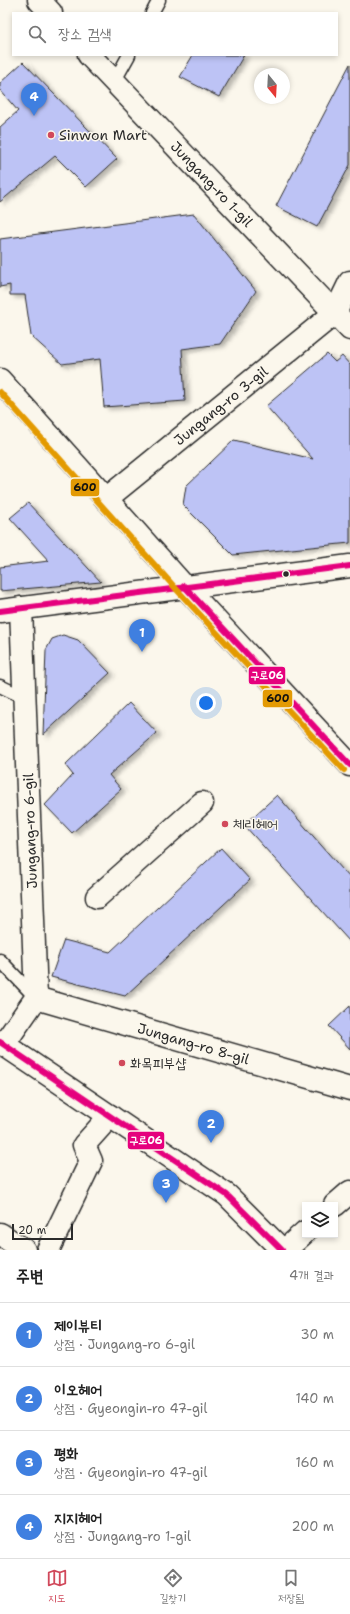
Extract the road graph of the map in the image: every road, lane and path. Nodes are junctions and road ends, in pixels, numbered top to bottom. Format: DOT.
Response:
graph roads {
  1 [pos="39,0"];
  2 [pos="159,0"];
  3 [pos="50,12"];
  4 [pos="153,12"];
  5 [pos="90,56"];
  6 [pos="128,56"];
  7 [pos="114,82"];
  8 [pos="350,282"];
  9 [pos="335,313"];
  10 [pos="350,329"];
  11 [pos="0,380"];
  12 [pos="106,499"];
  13 [pos="350,566"];
  14 [pos="184,586"];
  15 [pos="10,609"];
  16 [pos="0,686"];
  17 [pos="25,698"];
  18 [pos="350,765"];
  19 [pos="202,803"];
  20 [pos="97,897"];
  21 [pos="0,960"];
  22 [pos="36,998"];
  23 [pos="2,1043"];
  24 [pos="350,1089"];
  25 [pos="110,1116"];
  26 [pos="350,1192"];
  27 [pos="338,1202"];
  28 [pos="0,1234"];
  29 [pos="302,1235"];
  30 [pos="24,1250"];
  31 [pos="48,1250"];
  32 [pos="282,1250"];
  33 [pos="285,1250"];
  1 -- 3 [label="street"];
  2 -- 4 [label="lane"];
  5 -- 7 [label="street, Jungang-ro 1-gil"];
  6 -- 7 [label="lane"];
  7 -- 9 [label="street, Jungang-ro 1-gil"];
  8 -- 9 [label="street, Jungang-ro 3-gil"];
  9 -- 10 [label="street"];
  9 -- 12 [label="street, Jungang-ro 3-gil"];
  11 -- 12 [label="street"];
  12 -- 14 [label="street"];
  13 -- 14 [label="street, Jungang-ro 6-gil"];
  14 -- 15 [label="street, Jungang-ro 6-gil"];
  14 -- 18 [label="street"];
  15 -- 17 [label="street, Jungang-ro 6-gil"];
  16 -- 17 [label="lane"];
  17 -- 22 [label="street, Jungang-ro 6-gil"];
  19 -- 20 [label="street"];
  21 -- 22 [label="lane"];
  22 -- 23 [label="street"];
  22 -- 24 [label="street, Jungang-ro 8-gil"];
  23 -- 25 [label="street"];
  25 -- 31 [label="street"];
  25 -- 32 [label="street"];
  26 -- 27 [label="street"];
  28 -- 30 [label="street"];
  29 -- 33 [label="street"];
}
